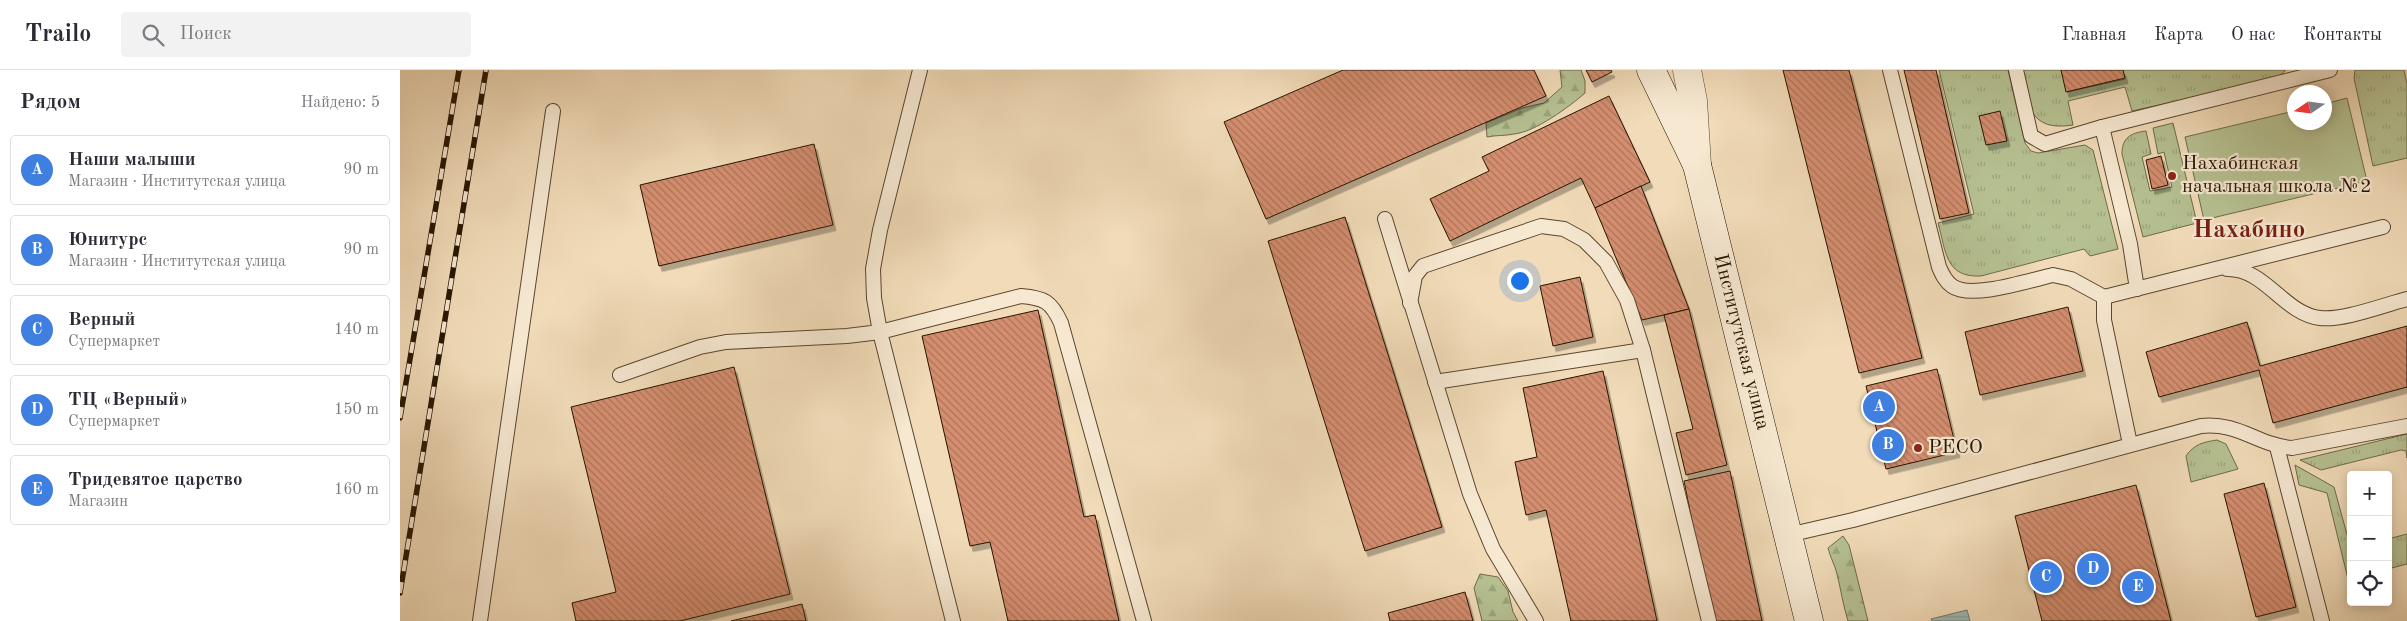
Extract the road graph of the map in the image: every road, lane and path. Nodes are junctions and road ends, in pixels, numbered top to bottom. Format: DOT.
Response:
graph roads {
  1 [pos="920,70"];
  2 [pos="1651,70"];
  3 [pos="1687,70"];
  4 [pos="1890,70"];
  5 [pos="2016,70"];
  6 [pos="2330,70"];
  7 [pos="553,111"];
  8 [pos="2102,126"];
  9 [pos="1697,166"];
  10 [pos="1385,219"];
  11 [pos="2383,227"];
  12 [pos="2216,269"];
  13 [pos="2137,289"];
  14 [pos="2104,297"];
  15 [pos="2407,299"];
  16 [pos="1410,303"];
  17 [pos="880,332"];
  18 [pos="1643,350"];
  19 [pos="620,375"];
  20 [pos="1435,382"];
  21 [pos="2407,426"];
  22 [pos="2130,444"];
  23 [pos="2277,447"];
  24 [pos="1788,535"];
  25 [pos="480,621"];
  26 [pos="953,621"];
  27 [pos="1144,621"];
  28 [pos="1536,621"];
  29 [pos="1709,621"];
  30 [pos="1809,621"];
  31 [pos="2322,621"];
  1 -- 17 [label="lane"];
  2 -- 9 [label="street, Институтская улица"];
  3 -- 9 [label="street"];
  4 -- 14 [label="lane"];
  5 -- 8 [label="lane"];
  6 -- 8 [label="lane"];
  7 -- 25 [label="lane"];
  8 -- 13 [label="lane"];
  9 -- 24 [label="street, Институтская улица"];
  10 -- 16 [label="lane"];
  11 -- 12 [label="lane"];
  12 -- 13 [label="lane"];
  12 -- 15 [label="lane"];
  13 -- 14 [label="lane"];
  14 -- 22 [label="lane"];
  16 -- 18 [label="lane"];
  16 -- 20 [label="lane"];
  17 -- 19 [label="lane"];
  17 -- 26 [label="lane"];
  17 -- 27 [label="lane"];
  18 -- 20 [label="lane"];
  18 -- 29 [label="lane"];
  20 -- 28 [label="lane"];
  21 -- 23 [label="lane"];
  22 -- 23 [label="lane"];
  22 -- 24 [label="lane"];
  23 -- 31 [label="lane"];
  24 -- 30 [label="street, Институтская улица"];
}
